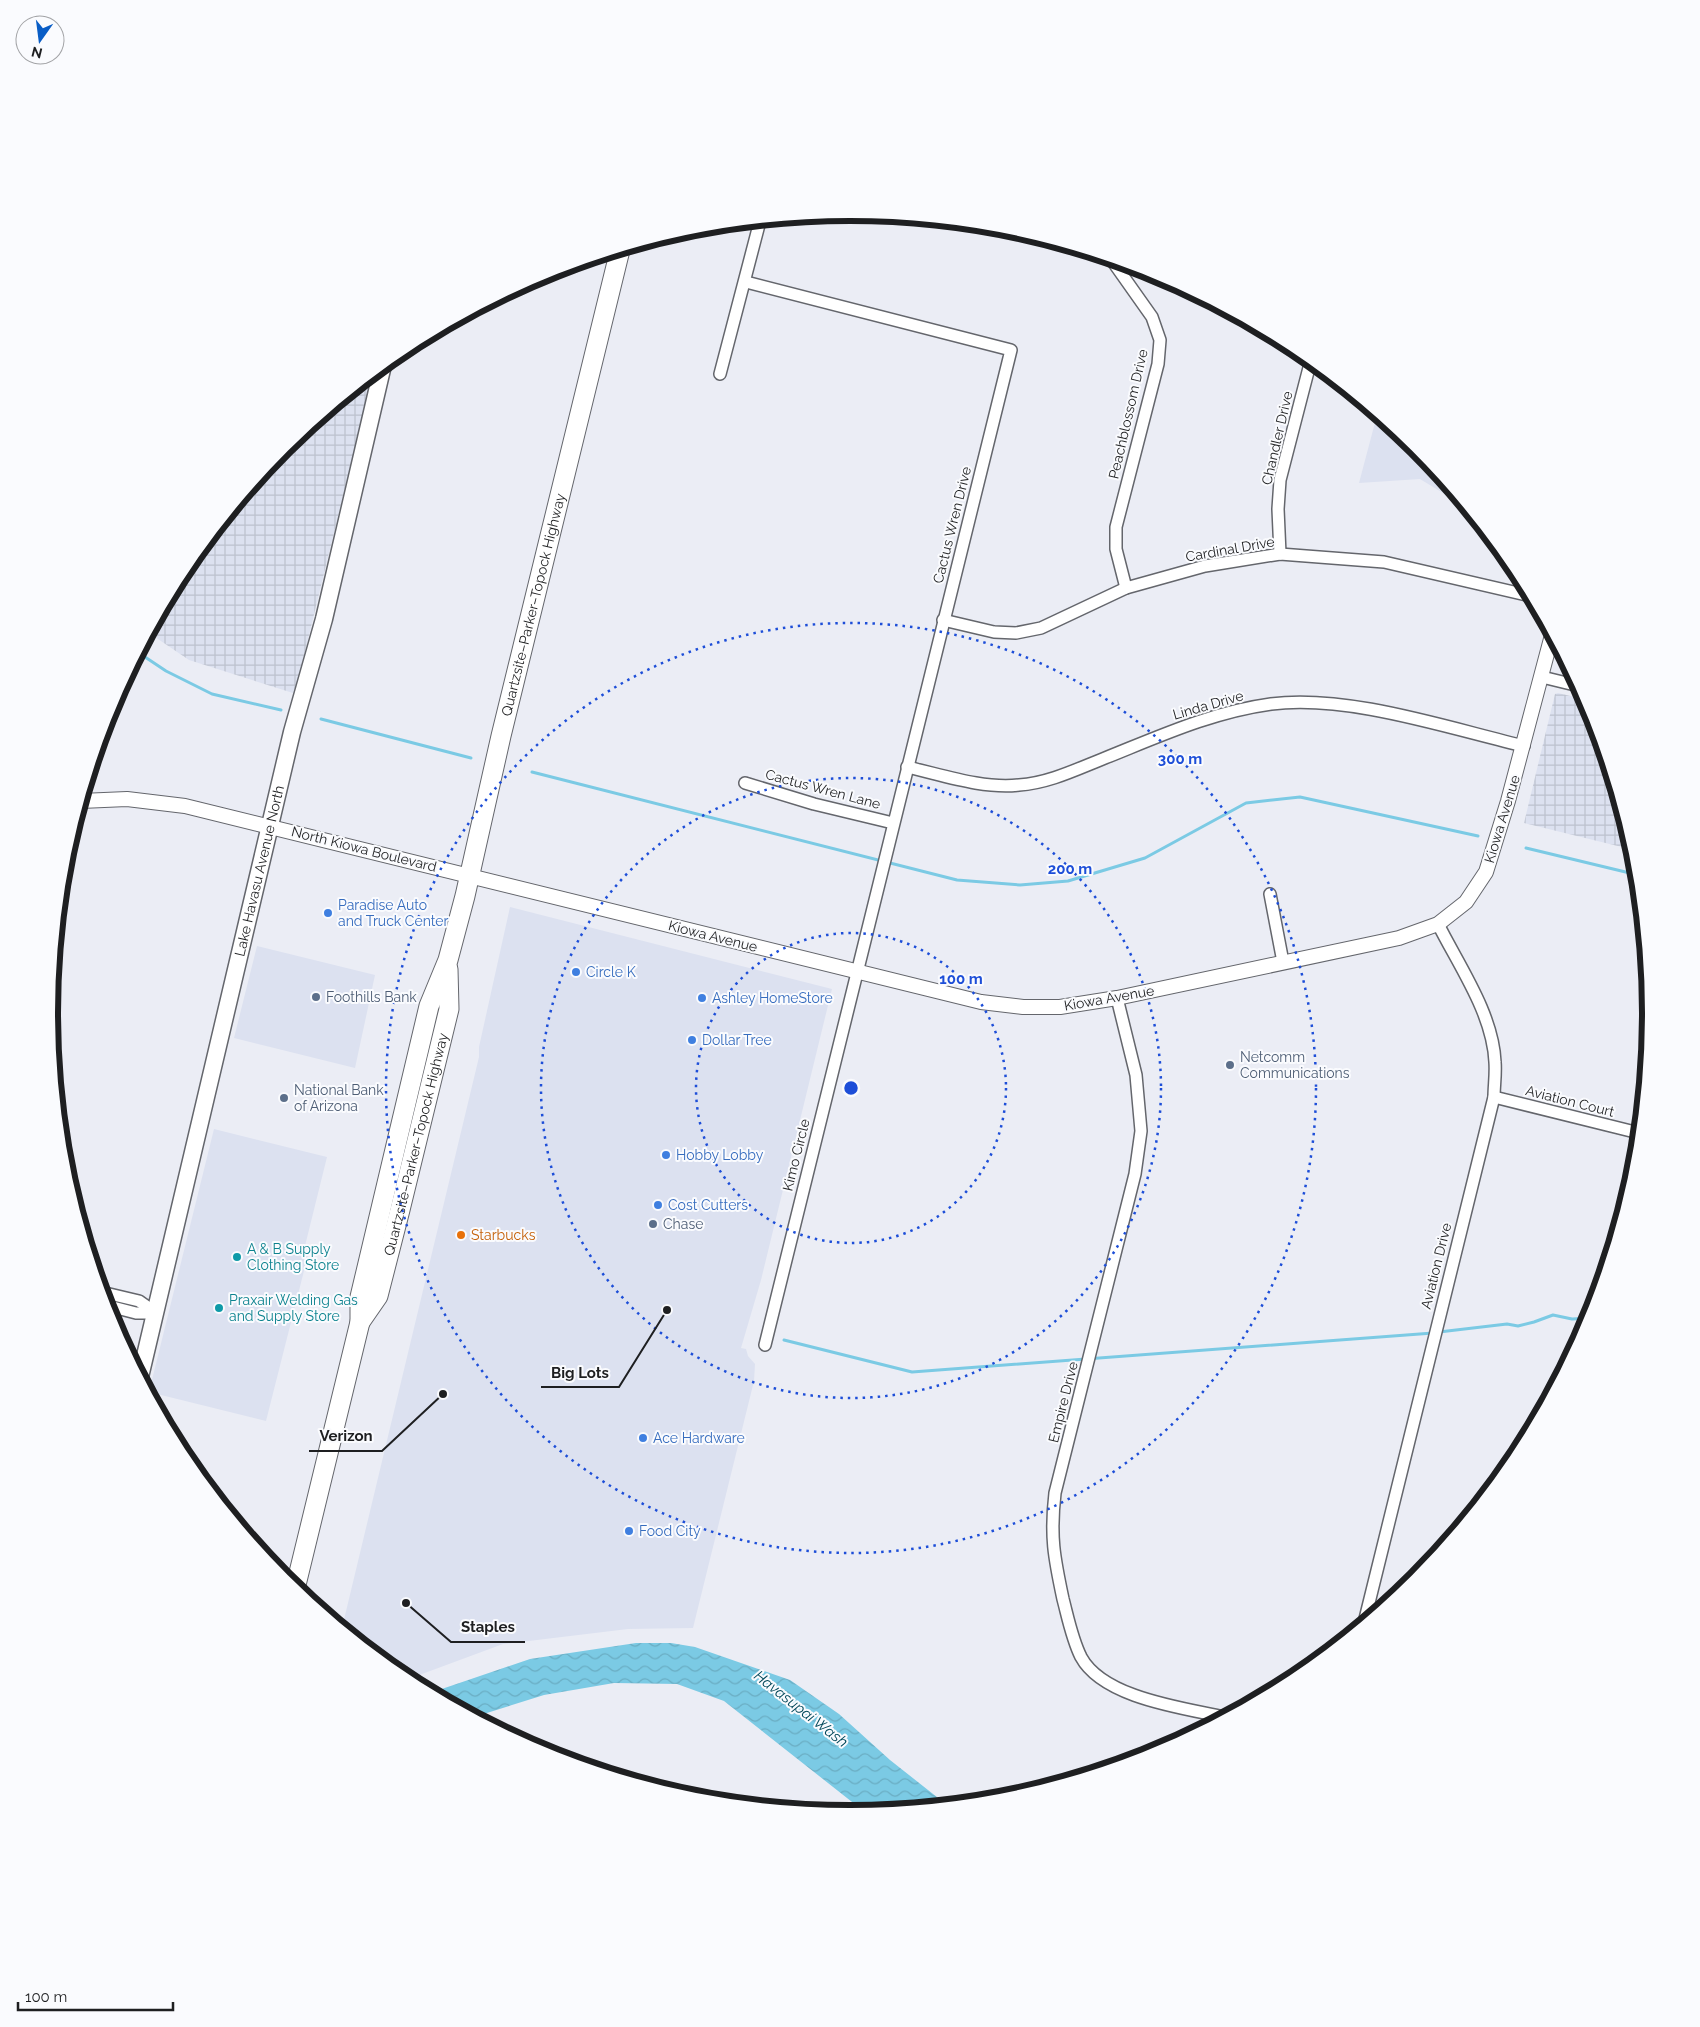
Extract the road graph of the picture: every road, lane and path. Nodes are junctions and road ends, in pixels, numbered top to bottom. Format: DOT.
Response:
graph roads {
  1 [pos="759,227"];
  2 [pos="619,256"];
  3 [pos="1116,267"];
  4 [pos="746,282"];
  5 [pos="1309,368"];
  6 [pos="720,374"];
  7 [pos="380,376"];
  8 [pos="1280,554"];
  9 [pos="1126,588"];
  10 [pos="1522,594"];
  11 [pos="943,620"];
  12 [pos="1550,643"];
  13 [pos="1542,677"];
  14 [pos="1570,684"];
  15 [pos="1524,746"];
  16 [pos="907,767"];
  17 [pos="745,783"];
  18 [pos="87,800"];
  19 [pos="892,823"];
  20 [pos="270,826"];
  21 [pos="470,875"];
  22 [pos="1270,894"];
  23 [pos="1438,924"];
  24 [pos="1284,962"];
  25 [pos="856,972"];
  26 [pos="1117,998"];
  27 [pos="1494,1097"];
  28 [pos="1633,1132"];
  29 [pos="110,1294"];
  30 [pos="115,1308"];
  31 [pos="156,1313"];
  32 [pos="765,1345"];
  33 [pos="142,1369"];
  34 [pos="297,1581"];
  35 [pos="1366,1615"];
  36 [pos="1216,1716"];
  1 -- 4 [label="street"];
  2 -- 21 [label="highway, Quartzsite–Parker–Topock Highway"];
  3 -- 9 [label="street, Peachblossom Drive"];
  4 -- 6 [label="street"];
  4 -- 11 [label="street, Cactus Wren Drive"];
  5 -- 8 [label="street, Chandler Drive"];
  7 -- 20 [label="main road, Lake Havasu Avenue North"];
  8 -- 9 [label="street, Cardinal Drive"];
  8 -- 10 [label="street, Cardinal Drive"];
  9 -- 11 [label="street, Cardinal Drive"];
  11 -- 16 [label="street, Cactus Wren Drive"];
  12 -- 13 [label="street, Kiowa Avenue"];
  13 -- 14 [label="street"];
  13 -- 15 [label="street, Kiowa Avenue"];
  15 -- 16 [label="street, Linda Drive"];
  15 -- 23 [label="street, Kiowa Avenue"];
  16 -- 19 [label="street, Cactus Wren Drive"];
  17 -- 19 [label="street, Cactus Wren Lane"];
  18 -- 20 [label="street, North Kiowa Boulevard"];
  19 -- 25 [label="street, Cactus Wren Drive"];
  20 -- 21 [label="street, North Kiowa Boulevard"];
  20 -- 31 [label="main road, Lake Havasu Avenue North"];
  21 -- 25 [label="street, Kiowa Avenue"];
  21 -- 34 [label="highway, Quartzsite–Parker–Topock Highway"];
  22 -- 24 [label="street"];
  23 -- 24 [label="street, Kiowa Avenue"];
  23 -- 27 [label="street, Aviation Drive"];
  24 -- 26 [label="street, Kiowa Avenue"];
  25 -- 26 [label="street, Kiowa Avenue"];
  25 -- 32 [label="street, Kimo Circle"];
  26 -- 36 [label="street, Empire Drive"];
  27 -- 28 [label="street, Aviation Court"];
  27 -- 35 [label="street, Aviation Drive"];
  29 -- 31 [label="street"];
  30 -- 31 [label="street"];
  31 -- 33 [label="main road, Lake Havasu Avenue North"];
}
